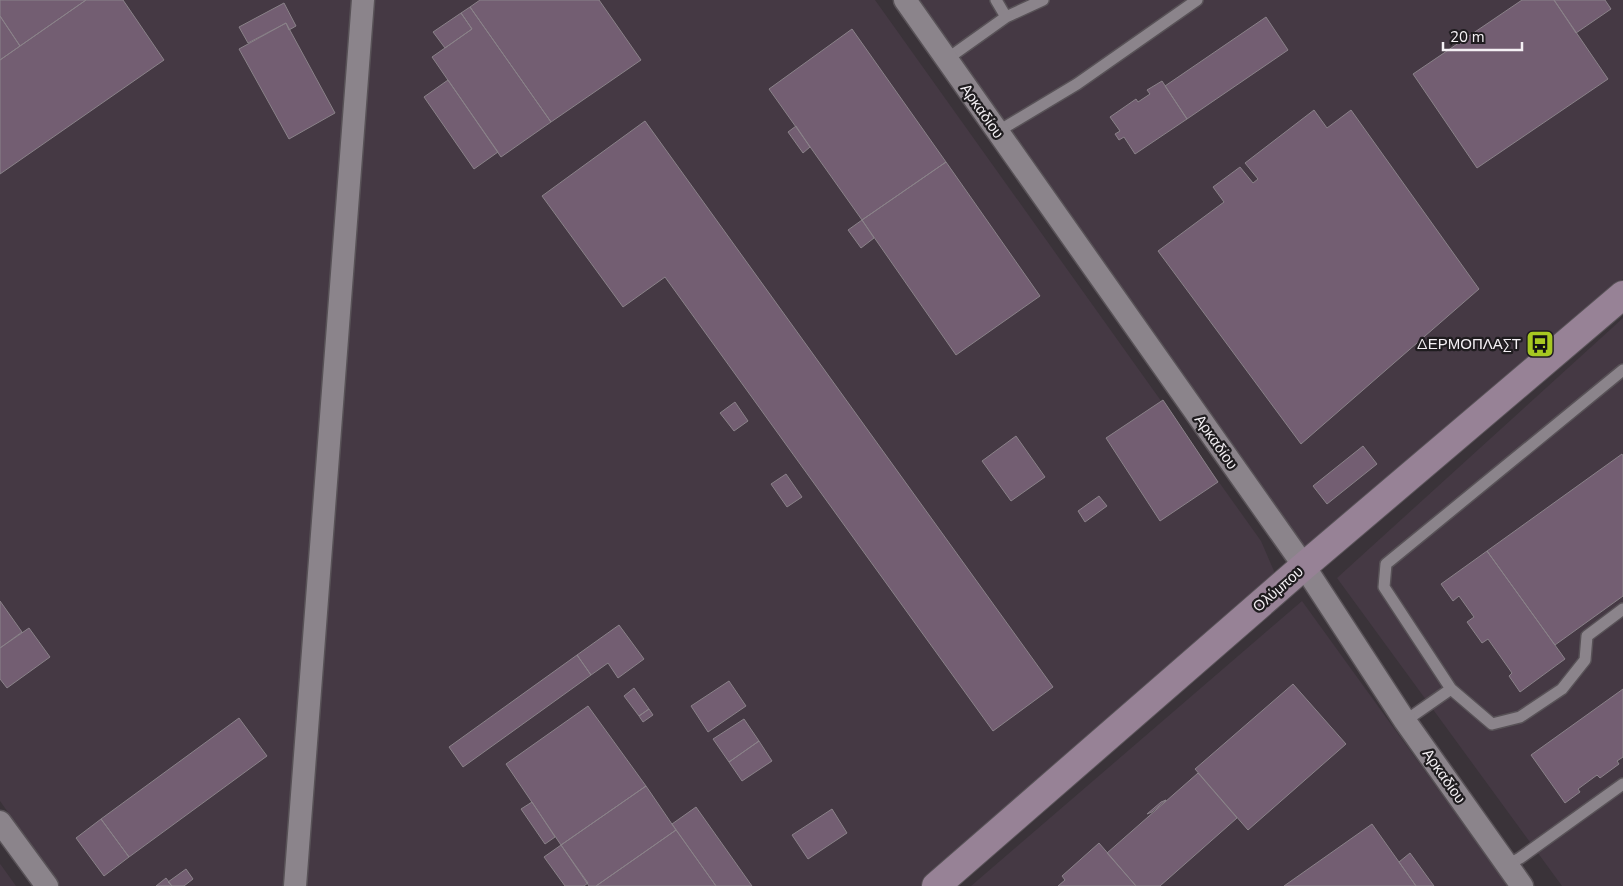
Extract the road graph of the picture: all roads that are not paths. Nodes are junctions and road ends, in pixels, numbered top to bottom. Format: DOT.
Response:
graph roads {
  1 [pos="363,0"];
  2 [pos="906,0"];
  3 [pos="996,0"];
  4 [pos="1043,0"];
  5 [pos="1197,0"];
  6 [pos="1006,17"];
  7 [pos="947,60"];
  8 [pos="997,132"];
  9 [pos="1623,295"];
  10 [pos="1623,370"];
  11 [pos="1304,566"];
  12 [pos="1623,609"];
  13 [pos="1451,689"];
  14 [pos="1405,721"];
  15 [pos="1623,784"];
  16 [pos="0,822"];
  17 [pos="1507,865"];
  18 [pos="46,886"];
  19 [pos="295,886"];
  20 [pos="936,886"];
  21 [pos="1522,886"];
  1 -- 19 [label="street"];
  2 -- 7 [label="street, Αρκαδίου"];
  3 -- 6 [label="lane"];
  4 -- 6 [label="lane"];
  5 -- 8 [label="lane"];
  6 -- 7 [label="lane"];
  7 -- 8 [label="street, Αρκαδίου"];
  8 -- 11 [label="street, Αρκαδίου"];
  9 -- 11 [label="main road, Ολύμπου"];
  10 -- 13 [label="lane"];
  11 -- 14 [label="street, Αρκαδίου"];
  11 -- 20 [label="main road, Ολύμπου"];
  12 -- 13 [label="lane"];
  13 -- 14 [label="lane"];
  14 -- 17 [label="street, Αρκαδίου"];
  15 -- 17 [label="lane"];
  16 -- 18 [label="street"];
  17 -- 21 [label="street, Αρκαδίου"];
}
